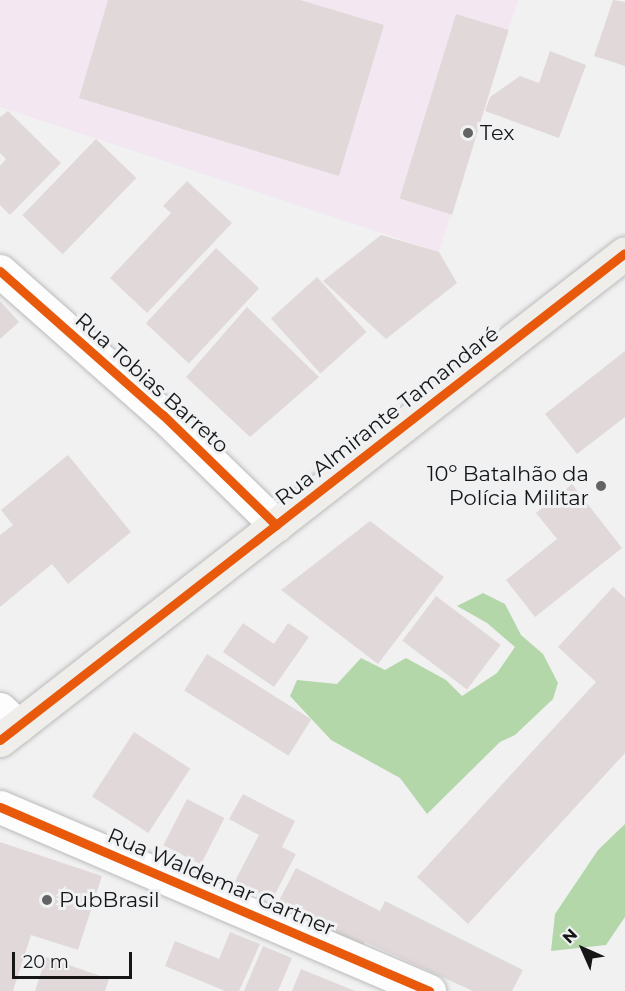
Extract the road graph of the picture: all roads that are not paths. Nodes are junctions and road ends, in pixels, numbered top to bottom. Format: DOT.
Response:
graph roads {
  1 [pos="625,253"];
  2 [pos="0,271"];
  3 [pos="276,525"];
  4 [pos="6,725"];
  5 [pos="0,807"];
  6 [pos="429,991"];
  1 -- 3 [label="main road, Rua Almirante Tamandaré"];
  2 -- 3 [label="street, Rua Tobias Barreto"];
  3 -- 4 [label="main road, Rua Almirante Tamandaré"];
  5 -- 6 [label="street, Rua Waldemar Gartner"];
}
